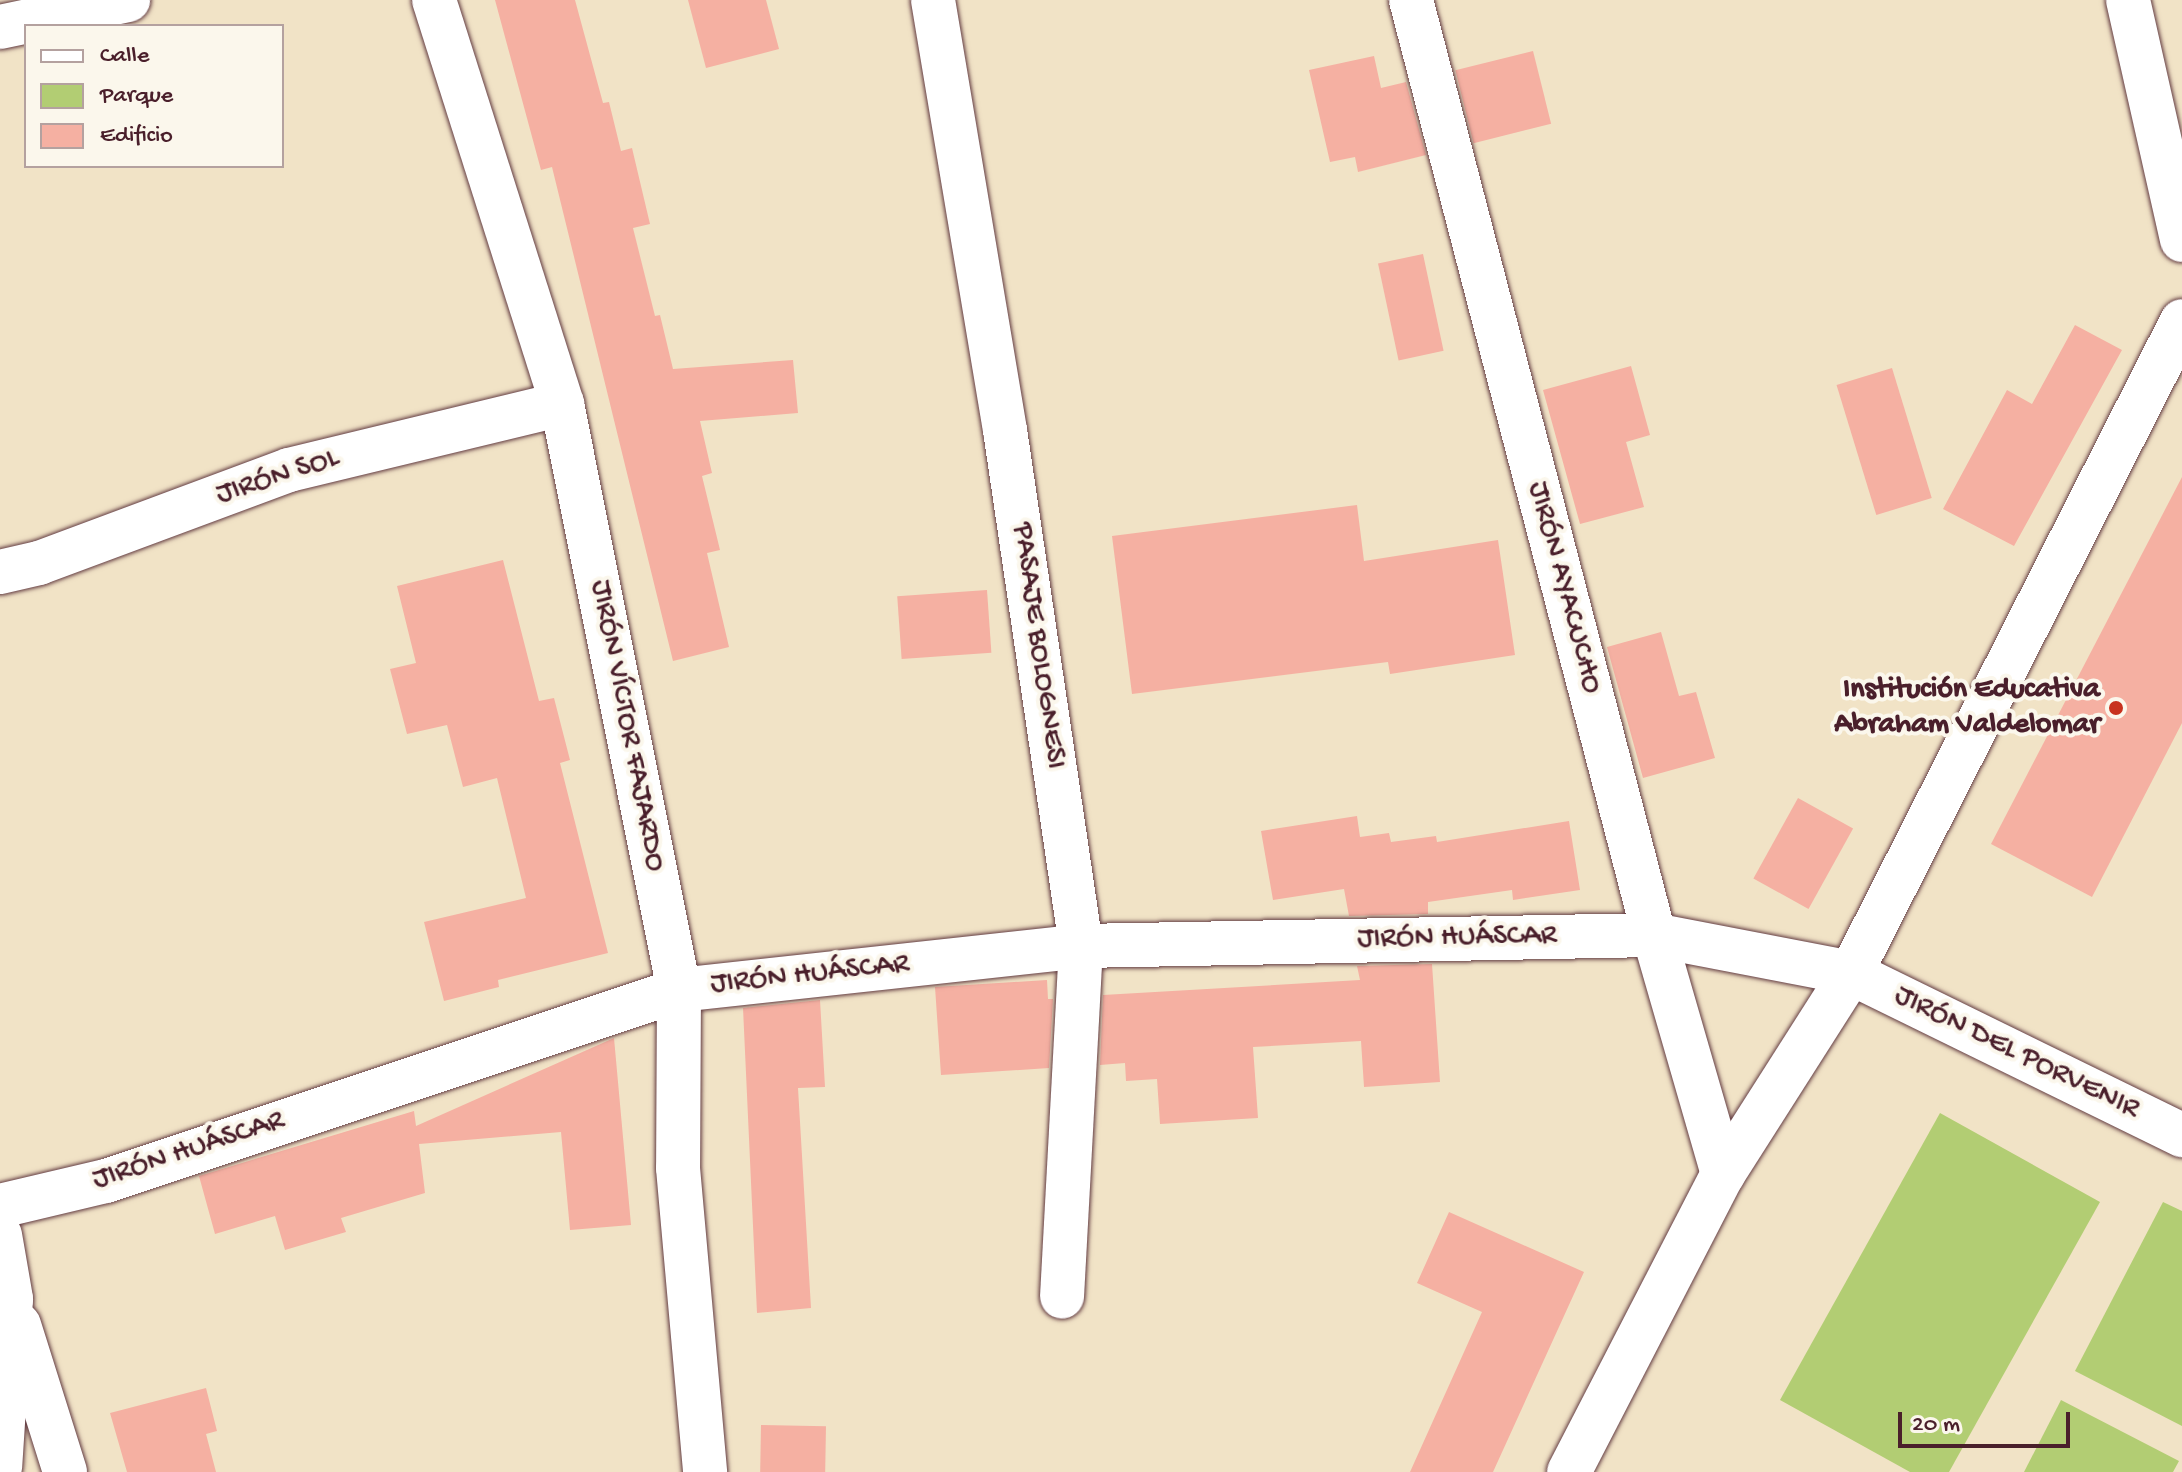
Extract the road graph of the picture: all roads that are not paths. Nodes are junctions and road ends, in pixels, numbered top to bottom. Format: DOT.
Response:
graph roads {
  1 [pos="128,0"];
  2 [pos="434,0"];
  3 [pos="933,0"];
  4 [pos="1411,0"];
  5 [pos="2128,0"];
  6 [pos="0,27"];
  7 [pos="2182,240"];
  8 [pos="2182,321"];
  9 [pos="562,404"];
  10 [pos="0,572"];
  11 [pos="1654,935"];
  12 [pos="1081,946"];
  13 [pos="1851,973"];
  14 [pos="679,990"];
  15 [pos="2182,1135"];
  16 [pos="1723,1174"];
  17 [pos="0,1206"];
  18 [pos="0,1235"];
  19 [pos="1062,1296"];
  20 [pos="11,1299"];
  21 [pos="0,1467"];
  22 [pos="65,1472"];
  23 [pos="705,1472"];
  24 [pos="1569,1472"];
  1 -- 6 [label="street"];
  2 -- 9 [label="street, JIRÓN VÍCTOR FAJARDO"];
  3 -- 12 [label="street, PASAJE BOLOGNESI"];
  4 -- 11 [label="street, JIRÓN AYACUCHO"];
  5 -- 7 [label="street"];
  8 -- 13 [label="street"];
  9 -- 10 [label="street, JIRÓN SOL"];
  9 -- 14 [label="street, JIRÓN VÍCTOR FAJARDO"];
  11 -- 12 [label="street, JIRÓN HUÁSCAR"];
  11 -- 13 [label="street, JIRÓN HUÁSCAR"];
  11 -- 16 [label="street, JIRÓN AYACUCHO"];
  12 -- 14 [label="street, JIRÓN HUÁSCAR"];
  12 -- 19 [label="street, PASAJE BOLOGNESI"];
  13 -- 15 [label="street, JIRÓN DEL PORVENIR"];
  13 -- 16 [label="street"];
  14 -- 17 [label="street, JIRÓN HUÁSCAR"];
  14 -- 23 [label="street, JIRÓN VÍCTOR FAJARDO"];
  16 -- 24 [label="street"];
  18 -- 20 [label="street"];
  20 -- 21 [label="street"];
  20 -- 22 [label="street"];
}
